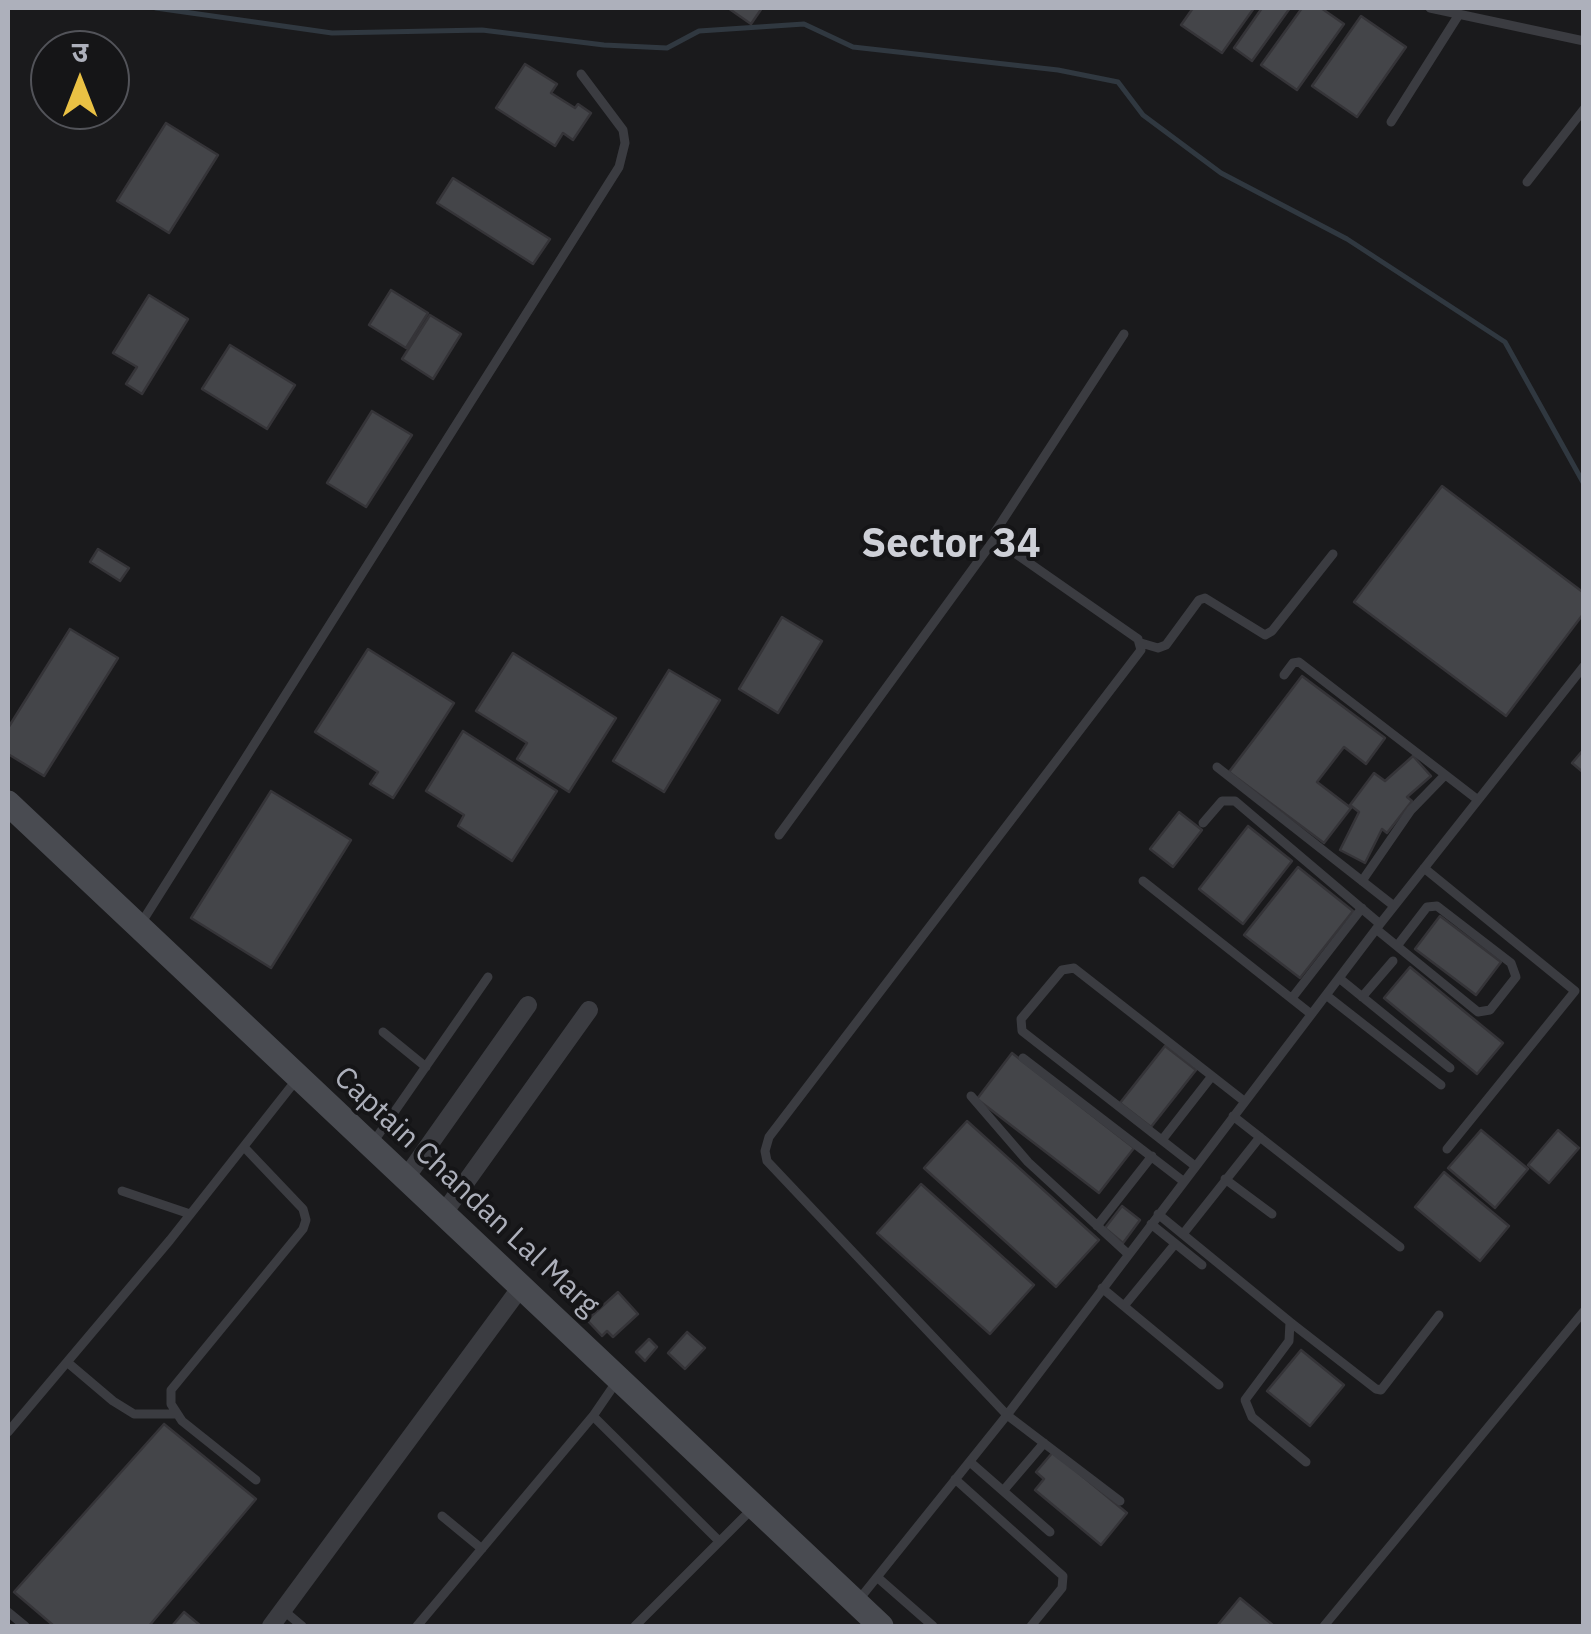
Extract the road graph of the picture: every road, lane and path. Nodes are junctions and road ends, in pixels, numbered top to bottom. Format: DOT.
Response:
graph roads {
  1 [pos="1430,8"];
  2 [pos="1458,16"];
  3 [pos="1584,42"];
  4 [pos="581,74"];
  5 [pos="1584,109"];
  6 [pos="1390,122"];
  7 [pos="1526,182"];
  8 [pos="1124,334"];
  9 [pos="996,537"];
  10 [pos="1333,554"];
  11 [pos="1140,643"];
  12 [pos="1584,666"];
  13 [pos="1284,676"];
  14 [pos="1217,768"];
  15 [pos="1446,775"];
  16 [pos="1478,800"];
  17 [pos="8,803"];
  18 [pos="1203,823"];
  19 [pos="778,834"];
  20 [pos="1424,868"];
  21 [pos="1362,880"];
  22 [pos="1143,881"];
  23 [pos="1394,906"];
  24 [pos="1362,908"];
  25 [pos="1378,927"];
  26 [pos="138,928"];
  27 [pos="1397,946"];
  28 [pos="1393,960"];
  29 [pos="488,977"];
  30 [pos="1339,978"];
  31 [pos="1584,981"];
  32 [pos="1575,992"];
  33 [pos="1326,995"];
  34 [pos="1362,996"];
  35 [pos="1292,998"];
  36 [pos="528,1005"];
  37 [pos="589,1010"];
  38 [pos="1312,1014"];
  39 [pos="383,1032"];
  40 [pos="1023,1058"];
  41 [pos="426,1067"];
  42 [pos="1450,1068"];
  43 [pos="1212,1076"];
  44 [pos="298,1078"];
  45 [pos="1441,1085"];
  46 [pos="971,1096"];
  47 [pos="1244,1102"];
  48 [pos="1232,1116"];
  49 [pos="1260,1138"];
  50 [pos="1162,1140"];
  51 [pos="371,1146"];
  52 [pos="244,1147"];
  53 [pos="1447,1149"];
  54 [pos="1152,1156"];
  55 [pos="1194,1166"];
  56 [pos="406,1179"];
  57 [pos="1184,1180"];
  58 [pos="1225,1180"];
  59 [pos="122,1191"];
  60 [pos="190,1214"];
  61 [pos="443,1214"];
  62 [pos="1158,1214"];
  63 [pos="1272,1214"];
  64 [pos="1151,1224"];
  65 [pos="1097,1226"];
  66 [pos="1184,1234"];
  67 [pos="1175,1244"];
  68 [pos="1400,1246"];
  69 [pos="1128,1254"];
  70 [pos="1202,1265"];
  71 [pos="521,1287"];
  72 [pos="1102,1288"];
  73 [pos="1124,1306"];
  74 [pos="1584,1310"];
  75 [pos="1439,1315"];
  76 [pos="1290,1322"];
  77 [pos="67,1362"];
  78 [pos="617,1381"];
  79 [pos="1219,1385"];
  80 [pos="174,1414"];
  81 [pos="1007,1415"];
  82 [pos="593,1416"];
  83 [pos="8,1432"];
  84 [pos="1044,1443"];
  85 [pos="970,1462"];
  86 [pos="1306,1462"];
  87 [pos="256,1480"];
  88 [pos="956,1480"];
  89 [pos="1003,1491"];
  90 [pos="1120,1500"];
  91 [pos="755,1506"];
  92 [pos="442,1516"];
  93 [pos="1050,1532"];
  94 [pos="718,1540"];
  95 [pos="482,1549"];
  96 [pos="877,1577"];
  97 [pos="855,1604"];
  98 [pos="283,1610"];
  99 [pos="8,1612"];
  100 [pos="25,1626"];
  101 [pos="272,1626"];
  102 [pos="302,1626"];
  103 [pos="417,1626"];
  104 [pos="635,1626"];
  105 [pos="881,1626"];
  106 [pos="933,1626"];
  107 [pos="1031,1626"];
  108 [pos="1324,1626"];
  1 -- 2 [label="lane"];
  2 -- 3 [label="lane"];
  2 -- 6 [label="lane"];
  4 -- 26 [label="lane"];
  5 -- 7 [label="lane"];
  8 -- 9 [label="lane"];
  9 -- 11 [label="lane"];
  9 -- 19 [label="lane"];
  10 -- 11 [label="lane"];
  11 -- 81 [label="lane"];
  12 -- 16 [label="lane"];
  13 -- 15 [label="lane"];
  14 -- 21 [label="lane"];
  15 -- 16 [label="lane"];
  15 -- 21 [label="lane"];
  16 -- 20 [label="lane"];
  17 -- 26 [label="street, Captain Chandan Lal Marg"];
  18 -- 24 [label="lane"];
  20 -- 23 [label="lane"];
  20 -- 32 [label="lane"];
  21 -- 23 [label="lane"];
  22 -- 35 [label="lane"];
  23 -- 25 [label="lane"];
  24 -- 25 [label="lane"];
  24 -- 35 [label="lane"];
  25 -- 27 [label="lane"];
  25 -- 30 [label="lane"];
  26 -- 44 [label="street, Captain Chandan Lal Marg"];
  27 -- 27 [label="lane"];
  28 -- 34 [label="lane"];
  29 -- 41 [label="lane"];
  30 -- 33 [label="lane"];
  30 -- 34 [label="lane"];
  31 -- 32 [label="lane"];
  32 -- 53 [label="lane"];
  33 -- 38 [label="lane"];
  33 -- 45 [label="lane"];
  34 -- 42 [label="lane"];
  35 -- 38 [label="lane"];
  36 -- 56 [label="street"];
  37 -- 61 [label="street"];
  38 -- 47 [label="lane"];
  39 -- 41 [label="lane"];
  40 -- 54 [label="lane"];
  41 -- 51 [label="lane"];
  43 -- 47 [label="lane"];
  43 -- 50 [label="lane"];
  43 -- 50 [label="lane"];
  44 -- 51 [label="street, Captain Chandan Lal Marg"];
  44 -- 52 [label="lane"];
  46 -- 65 [label="lane"];
  47 -- 48 [label="lane"];
  48 -- 49 [label="lane"];
  48 -- 55 [label="lane"];
  49 -- 58 [label="lane"];
  49 -- 68 [label="lane"];
  50 -- 55 [label="lane"];
  51 -- 56 [label="street, Captain Chandan Lal Marg"];
  52 -- 60 [label="lane"];
  52 -- 80 [label="lane"];
  54 -- 57 [label="lane"];
  54 -- 65 [label="lane"];
  55 -- 57 [label="lane"];
  56 -- 61 [label="street, Captain Chandan Lal Marg"];
  57 -- 62 [label="lane"];
  58 -- 63 [label="lane"];
  58 -- 66 [label="lane"];
  59 -- 60 [label="lane"];
  60 -- 77 [label="lane"];
  61 -- 71 [label="street, Captain Chandan Lal Marg"];
  62 -- 64 [label="lane"];
  62 -- 66 [label="lane"];
  64 -- 67 [label="lane"];
  64 -- 69 [label="lane"];
  65 -- 69 [label="lane"];
  66 -- 76 [label="lane"];
  67 -- 70 [label="lane"];
  67 -- 73 [label="lane"];
  69 -- 72 [label="lane"];
  71 -- 78 [label="street, Captain Chandan Lal Marg"];
  71 -- 98 [label="street"];
  72 -- 73 [label="lane"];
  72 -- 81 [label="lane"];
  73 -- 79 [label="lane"];
  74 -- 108 [label="lane"];
  75 -- 76 [label="lane"];
  76 -- 86 [label="lane"];
  77 -- 80 [label="lane"];
  77 -- 83 [label="lane"];
  78 -- 82 [label="lane"];
  78 -- 91 [label="street, Captain Chandan Lal Marg"];
  80 -- 87 [label="lane"];
  81 -- 84 [label="lane"];
  81 -- 85 [label="lane"];
  82 -- 94 [label="lane"];
  82 -- 95 [label="lane"];
  84 -- 89 [label="lane"];
  84 -- 90 [label="lane"];
  85 -- 88 [label="lane"];
  85 -- 89 [label="lane"];
  88 -- 96 [label="lane"];
  88 -- 107 [label="lane"];
  89 -- 93 [label="lane"];
  91 -- 94 [label="lane"];
  91 -- 97 [label="street, Captain Chandan Lal Marg"];
  92 -- 95 [label="lane"];
  94 -- 104 [label="lane"];
  95 -- 103 [label="lane"];
  96 -- 97 [label="lane"];
  96 -- 106 [label="lane"];
  97 -- 105 [label="street, Captain Chandan Lal Marg"];
  98 -- 101 [label="street"];
  98 -- 102 [label="lane"];
  99 -- 100 [label="lane"];
}
